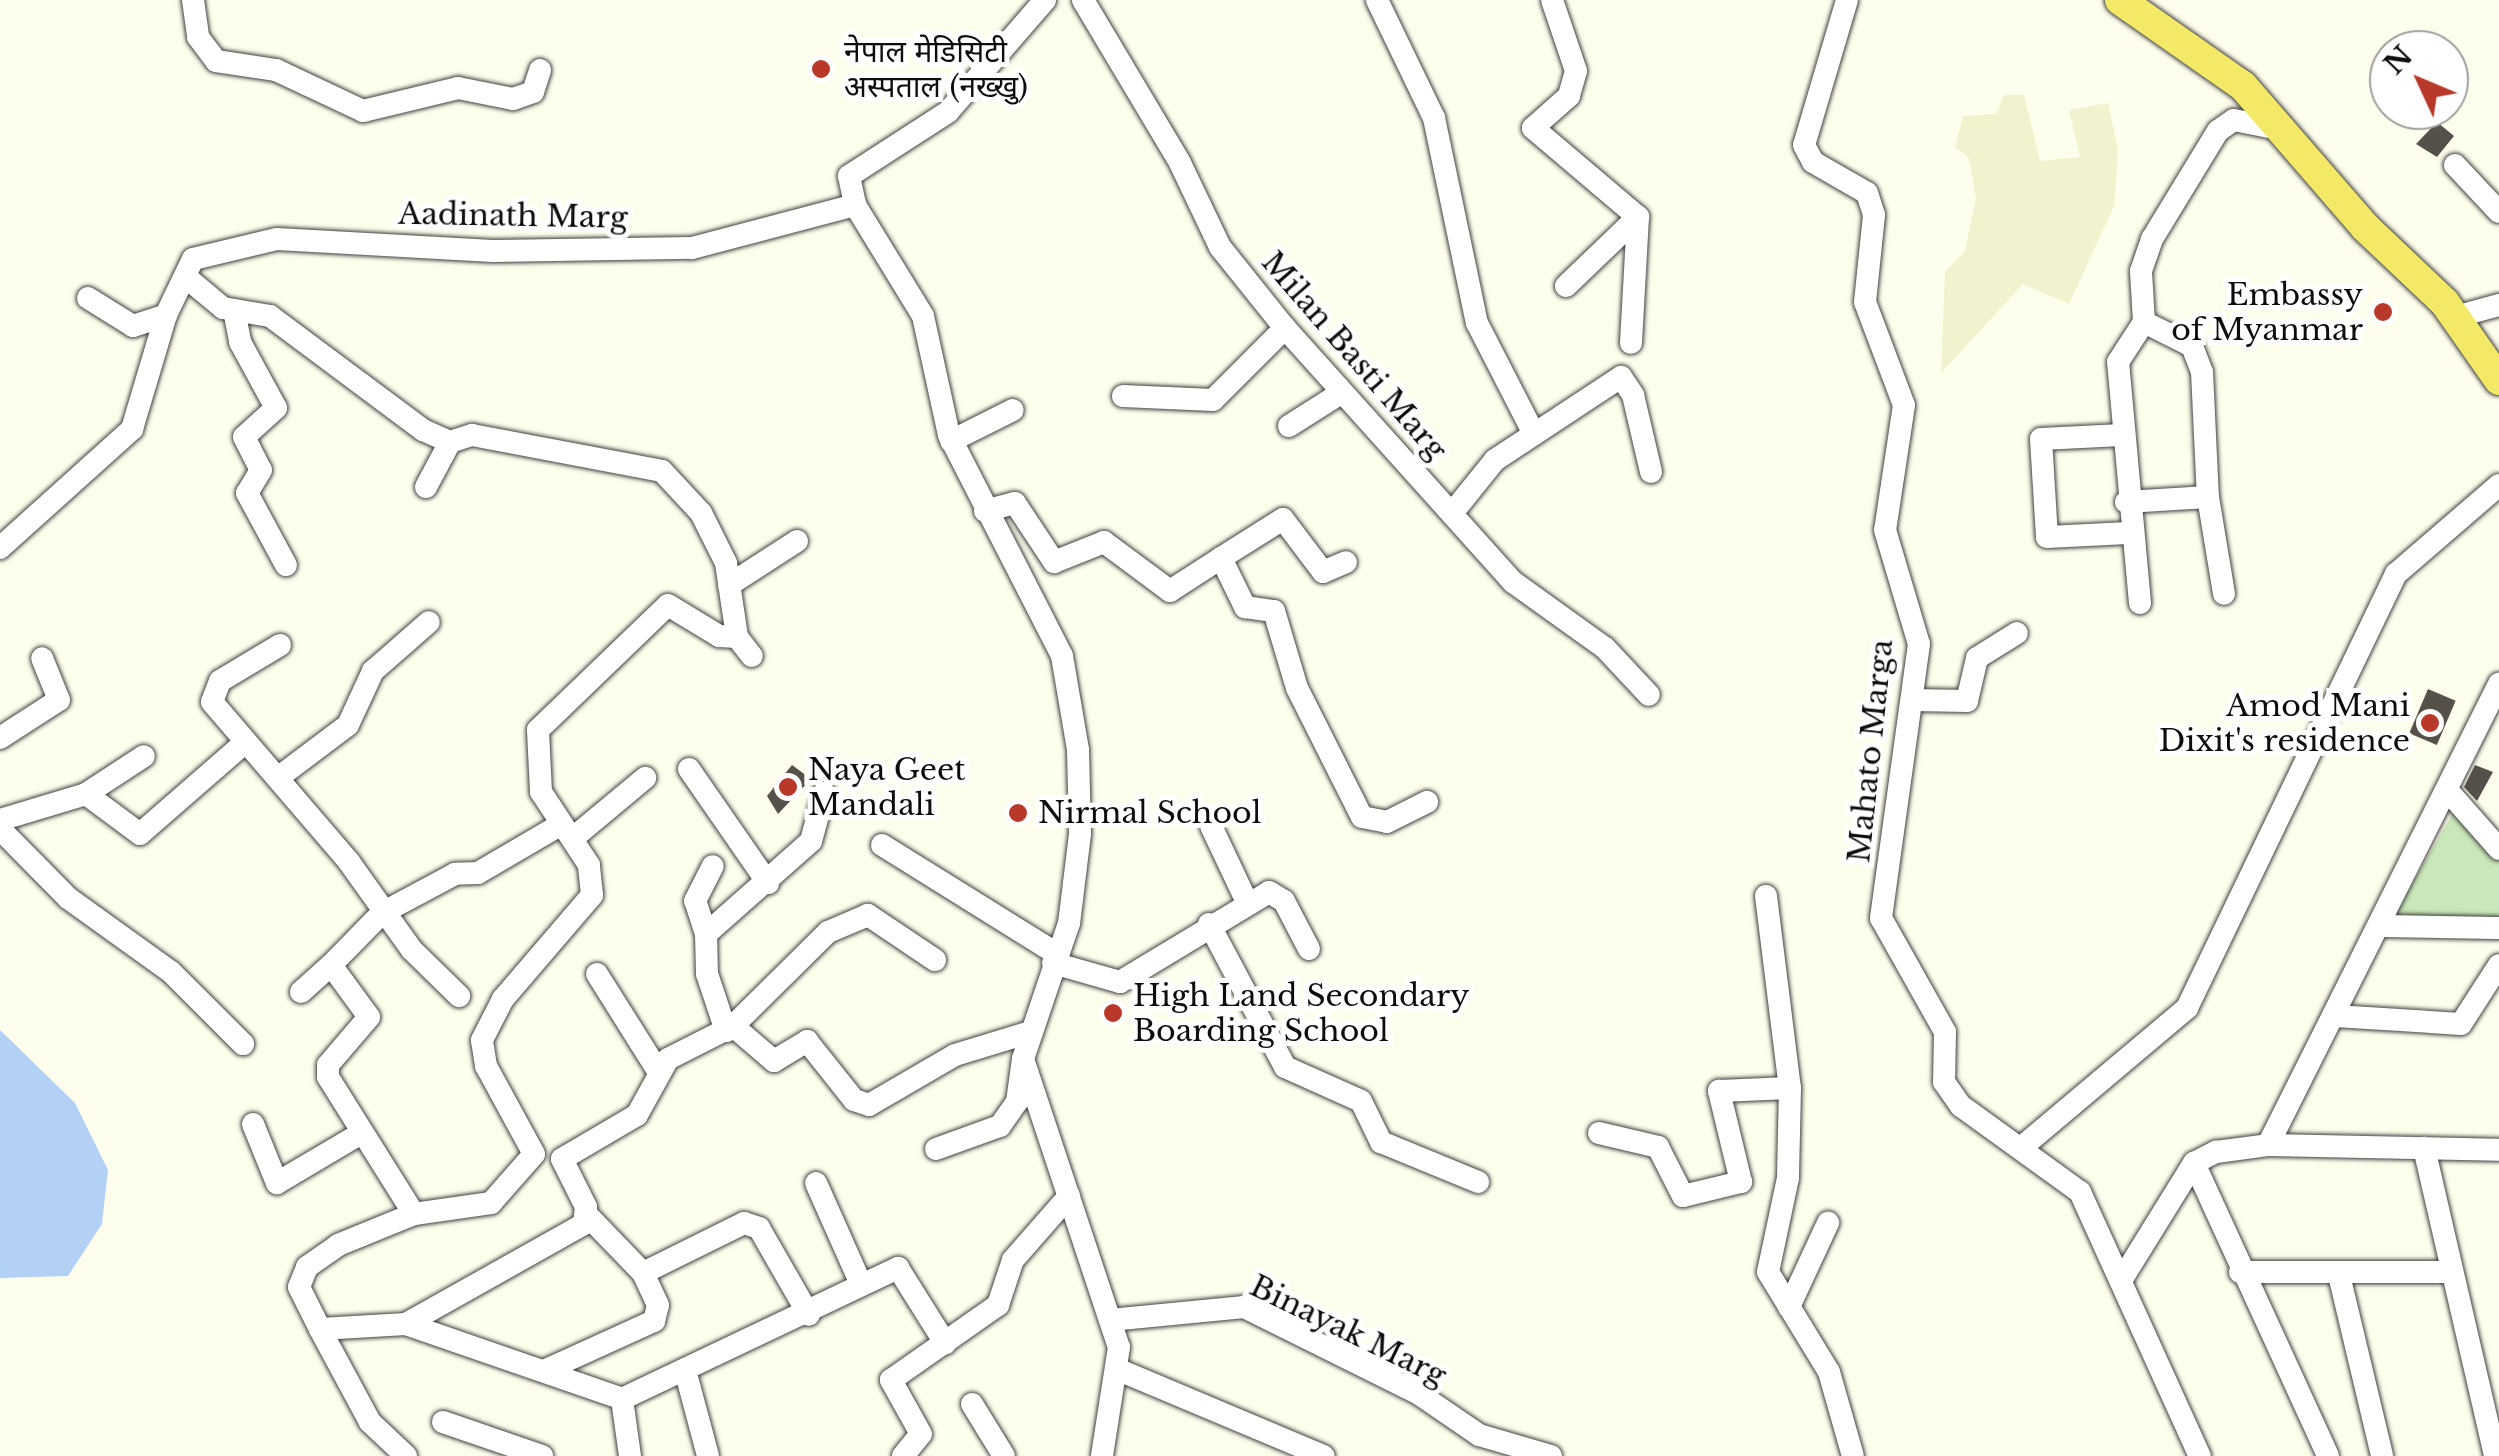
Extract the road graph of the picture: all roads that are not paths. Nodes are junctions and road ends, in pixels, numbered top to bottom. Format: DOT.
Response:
graph roads {
  1 [pos="194,0"];
  2 [pos="1045,0"];
  3 [pos="1083,0"];
  4 [pos="1377,0"];
  5 [pos="1552,0"];
  6 [pos="1847,0"];
  7 [pos="2120,0"];
  8 [pos="540,70"];
  9 [pos="2278,129"];
  10 [pos="2455,165"];
  11 [pos="855,205"];
  12 [pos="2499,212"];
  13 [pos="1638,217"];
  14 [pos="185,281"];
  15 [pos="1566,286"];
  16 [pos="88,298"];
  17 [pos="2499,305"];
  18 [pos="234,310"];
  19 [pos="166,315"];
  20 [pos="2455,317"];
  21 [pos="2144,322"];
  22 [pos="1285,328"];
  23 [pos="1631,343"];
  24 [pos="2499,380"];
  25 [pos="1342,393"];
  26 [pos="1124,396"];
  27 [pos="1014,410"];
  28 [pos="1289,426"];
  29 [pos="1534,434"];
  30 [pos="2122,435"];
  31 [pos="951,441"];
  32 [pos="450,442"];
  33 [pos="1651,472"];
  34 [pos="2499,485"];
  35 [pos="426,488"];
  36 [pos="2208,497"];
  37 [pos="2126,502"];
  38 [pos="985,512"];
  39 [pos="1453,512"];
  40 [pos="2128,533"];
  41 [pos="797,540"];
  42 [pos="0,548"];
  43 [pos="1221,558"];
  44 [pos="1346,562"];
  45 [pos="286,565"];
  46 [pos="729,585"];
  47 [pos="2224,594"];
  48 [pos="2140,603"];
  49 [pos="428,622"];
  50 [pos="2017,633"];
  51 [pos="280,645"];
  52 [pos="42,658"];
  53 [pos="2499,684"];
  54 [pos="1649,695"];
  55 [pos="1914,700"];
  56 [pos="2494,714"];
  57 [pos="0,738"];
  58 [pos="242,744"];
  59 [pos="144,756"];
  60 [pos="690,769"];
  61 [pos="279,778"];
  62 [pos="645,778"];
  63 [pos="2448,791"];
  64 [pos="824,793"];
  65 [pos="86,794"];
  66 [pos="1427,802"];
  67 [pos="0,820"];
  68 [pos="1211,826"];
  69 [pos="0,829"];
  70 [pos="566,831"];
  71 [pos="882,845"];
  72 [pos="2499,849"];
  73 [pos="713,866"];
  74 [pos="768,882"];
  75 [pos="1766,896"];
  76 [pos="1246,900"];
  77 [pos="382,912"];
  78 [pos="1209,924"];
  79 [pos="2381,926"];
  80 [pos="2499,928"];
  81 [pos="706,934"];
  82 [pos="1309,949"];
  83 [pos="1055,959"];
  84 [pos="935,960"];
  85 [pos="330,965"];
  86 [pos="2499,965"];
  87 [pos="597,974"];
  88 [pos="301,992"];
  89 [pos="459,996"];
  90 [pos="2335,1016"];
  91 [pos="730,1028"];
  92 [pos="1030,1032"];
  93 [pos="243,1044"];
  94 [pos="1023,1059"];
  95 [pos="658,1071"];
  96 [pos="1790,1088"];
  97 [pos="254,1124"];
  98 [pos="1600,1133"];
  99 [pos="360,1134"];
  100 [pos="2268,1145"];
  101 [pos="2022,1147"];
  102 [pos="2424,1148"];
  103 [pos="936,1150"];
  104 [pos="2499,1150"];
  105 [pos="534,1154"];
  106 [pos="562,1159"];
  107 [pos="2194,1162"];
  108 [pos="1478,1182"];
  109 [pos="816,1183"];
  110 [pos="1069,1196"];
  111 [pos="414,1214"];
  112 [pos="588,1216"];
  113 [pos="1828,1223"];
  114 [pos="2240,1272"];
  115 [pos="2452,1272"];
  116 [pos="643,1273"];
  117 [pos="2338,1275"];
  118 [pos="2122,1279"];
  119 [pos="861,1284"];
  120 [pos="1789,1307"];
  121 [pos="808,1315"];
  122 [pos="1110,1320"];
  123 [pos="406,1324"];
  124 [pos="320,1328"];
  125 [pos="944,1343"];
  126 [pos="546,1370"];
  127 [pos="685,1370"];
  128 [pos="1119,1370"];
  129 [pos="622,1398"];
  130 [pos="972,1404"];
  131 [pos="444,1422"];
  132 [pos="1102,1455"];
  133 [pos="406,1456"];
  134 [pos="542,1456"];
  135 [pos="630,1456"];
  136 [pos="708,1456"];
  137 [pos="903,1456"];
  138 [pos="1004,1456"];
  139 [pos="1324,1456"];
  140 [pos="1552,1456"];
  141 [pos="1853,1456"];
  142 [pos="2200,1456"];
  143 [pos="2328,1456"];
  144 [pos="2382,1456"];
  145 [pos="2495,1456"];
  1 -- 8 [label="street"];
  2 -- 11 [label="street"];
  3 -- 22 [label="street, Milan Basti Marg"];
  4 -- 29 [label="street"];
  5 -- 13 [label="street"];
  6 -- 55 [label="street, Mahato Marga"];
  7 -- 9 [label="main road"];
  9 -- 20 [label="main road"];
  9 -- 21 [label="street"];
  10 -- 12 [label="street"];
  11 -- 14 [label="street, Aadinath Marg"];
  11 -- 31 [label="street"];
  13 -- 15 [label="street"];
  13 -- 23 [label="street"];
  14 -- 18 [label="street"];
  14 -- 19 [label="street"];
  16 -- 19 [label="street"];
  17 -- 20 [label="street"];
  18 -- 32 [label="street"];
  18 -- 45 [label="street"];
  19 -- 42 [label="street"];
  20 -- 24 [label="main road"];
  21 -- 30 [label="street"];
  21 -- 36 [label="street"];
  22 -- 25 [label="street, Milan Basti Marg"];
  22 -- 26 [label="street"];
  25 -- 28 [label="street"];
  25 -- 39 [label="street, Milan Basti Marg"];
  27 -- 31 [label="street"];
  29 -- 33 [label="street"];
  29 -- 39 [label="street"];
  30 -- 37 [label="street"];
  30 -- 40 [label="street"];
  31 -- 38 [label="street"];
  32 -- 35 [label="street"];
  32 -- 46 [label="street"];
  34 -- 101 [label="street"];
  36 -- 37 [label="street"];
  36 -- 47 [label="street"];
  37 -- 40 [label="street"];
  38 -- 43 [label="street"];
  38 -- 83 [label="street"];
  39 -- 54 [label="street, Milan Basti Marg"];
  40 -- 48 [label="street"];
  41 -- 46 [label="street"];
  43 -- 44 [label="street"];
  43 -- 66 [label="street"];
  46 -- 70 [label="street"];
  49 -- 61 [label="street"];
  50 -- 55 [label="street"];
  51 -- 58 [label="street"];
  52 -- 57 [label="street"];
  53 -- 56 [label="street"];
  55 -- 101 [label="street, Mahato Marga"];
  56 -- 63 [label="street"];
  58 -- 61 [label="street"];
  58 -- 65 [label="street"];
  59 -- 65 [label="street"];
  60 -- 74 [label="street"];
  61 -- 77 [label="street"];
  62 -- 70 [label="street"];
  63 -- 72 [label="street"];
  63 -- 79 [label="street"];
  64 -- 74 [label="street"];
  65 -- 67 [label="street"];
  68 -- 76 [label="street"];
  69 -- 93 [label="street"];
  70 -- 77 [label="street"];
  70 -- 105 [label="street"];
  71 -- 83 [label="street"];
  73 -- 81 [label="street"];
  74 -- 81 [label="street"];
  75 -- 96 [label="street"];
  76 -- 78 [label="street"];
  76 -- 82 [label="street"];
  77 -- 85 [label="street"];
  77 -- 89 [label="street"];
  78 -- 83 [label="street"];
  78 -- 108 [label="street"];
  79 -- 80 [label="street"];
  79 -- 90 [label="street"];
  81 -- 91 [label="street"];
  83 -- 92 [label="street"];
  84 -- 91 [label="street"];
  85 -- 88 [label="street"];
  85 -- 99 [label="street"];
  86 -- 90 [label="street"];
  87 -- 95 [label="street"];
  90 -- 100 [label="street"];
  91 -- 92 [label="street"];
  91 -- 95 [label="street"];
  92 -- 94 [label="street"];
  94 -- 103 [label="street"];
  94 -- 110 [label="street"];
  95 -- 106 [label="street"];
  96 -- 98 [label="street"];
  96 -- 120 [label="street"];
  97 -- 99 [label="street"];
  99 -- 111 [label="street"];
  100 -- 102 [label="street"];
  100 -- 107 [label="street"];
  101 -- 118 [label="street, Mahato Marga"];
  102 -- 104 [label="street"];
  102 -- 115 [label="street"];
  105 -- 106 [label="street"];
  105 -- 111 [label="street"];
  106 -- 112 [label="street"];
  107 -- 114 [label="street"];
  107 -- 118 [label="street"];
  109 -- 119 [label="street"];
  110 -- 122 [label="street"];
  110 -- 125 [label="street"];
  111 -- 124 [label="street"];
  112 -- 116 [label="street"];
  112 -- 123 [label="street"];
  113 -- 120 [label="street"];
  114 -- 117 [label="street"];
  114 -- 143 [label="street"];
  115 -- 117 [label="street"];
  115 -- 145 [label="street"];
  116 -- 121 [label="street"];
  116 -- 126 [label="street"];
  117 -- 144 [label="street"];
  118 -- 142 [label="street, Mahato Marga"];
  119 -- 121 [label="street"];
  119 -- 125 [label="street"];
  120 -- 141 [label="street"];
  121 -- 127 [label="street"];
  122 -- 128 [label="street"];
  122 -- 140 [label="street, Binayak Marg"];
  123 -- 124 [label="street"];
  123 -- 126 [label="street"];
  124 -- 133 [label="street"];
  125 -- 137 [label="street"];
  126 -- 129 [label="street"];
  127 -- 129 [label="street"];
  127 -- 136 [label="street"];
  128 -- 132 [label="street"];
  128 -- 139 [label="street"];
  129 -- 135 [label="street"];
  130 -- 138 [label="street"];
  131 -- 134 [label="street"];
}
